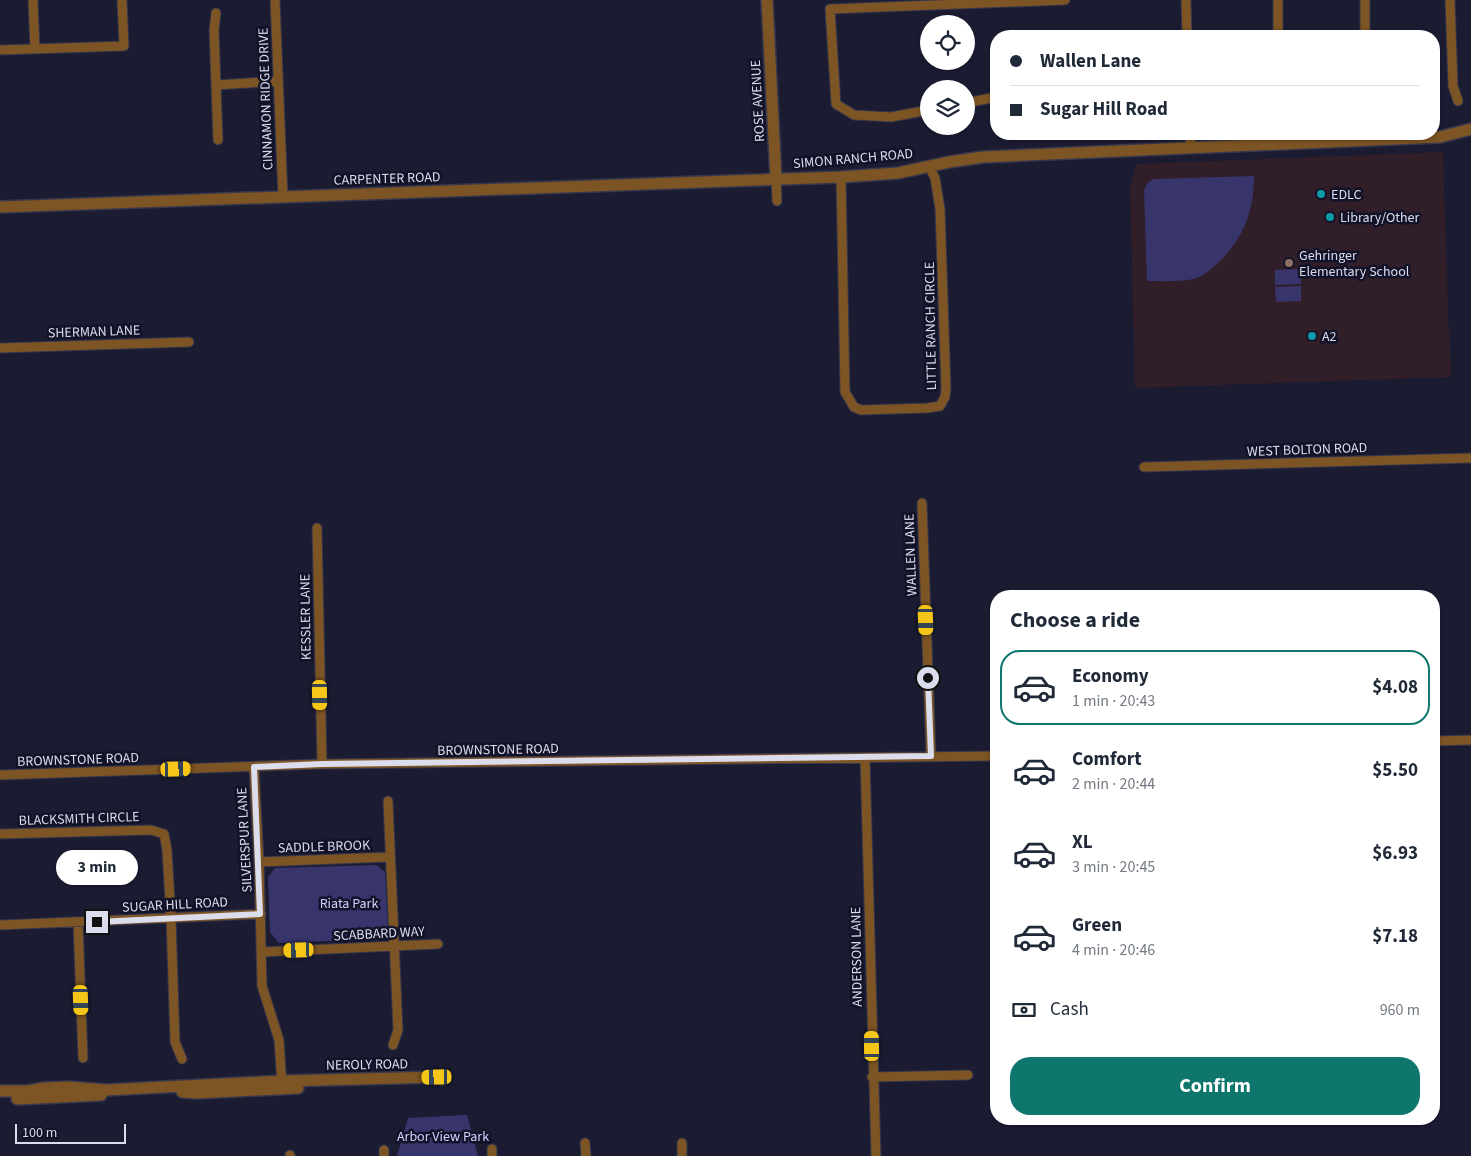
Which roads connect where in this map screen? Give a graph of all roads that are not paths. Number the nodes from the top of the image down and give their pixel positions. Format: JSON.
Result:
{"nodes":[{"id":1,"x":33,"y":0,"type":"edge"},
{"id":2,"x":122,"y":0,"type":"edge"},
{"id":3,"x":275,"y":0,"type":"edge"},
{"id":4,"x":767,"y":0,"type":"edge"},
{"id":5,"x":1054,"y":0,"type":"edge"},
{"id":6,"x":1065,"y":0,"type":"edge"},
{"id":7,"x":1186,"y":0,"type":"edge"},
{"id":8,"x":1278,"y":0,"type":"edge"},
{"id":9,"x":1365,"y":0,"type":"edge"},
{"id":10,"x":1450,"y":0,"type":"edge"},
{"id":11,"x":967,"y":2,"type":"edge"},
{"id":12,"x":216,"y":13,"type":"dead end"},
{"id":13,"x":1187,"y":30,"type":"edge"},
{"id":14,"x":1278,"y":30,"type":"edge"},
{"id":15,"x":1365,"y":30,"type":"edge"},
{"id":16,"x":35,"y":49,"type":"junction"},
{"id":17,"x":0,"y":50,"type":"edge"},
{"id":18,"x":278,"y":82,"type":"junction"},
{"id":19,"x":216,"y":85,"type":"junction"},
{"id":20,"x":990,"y":99,"type":"edge"},
{"id":21,"x":1458,"y":101,"type":"dead end"},
{"id":22,"x":975,"y":102,"type":"edge"},
{"id":23,"x":920,"y":112,"type":"edge"},
{"id":24,"x":1471,"y":129,"type":"edge"},
{"id":25,"x":1440,"y":137,"type":"edge"},
{"id":26,"x":218,"y":140,"type":"dead end"},
{"id":27,"x":1190,"y":140,"type":"edge"},
{"id":28,"x":1372,"y":140,"type":"edge"},
{"id":29,"x":1191,"y":148,"type":"junction"},
{"id":30,"x":929,"y":166,"type":"junction"},
{"id":31,"x":841,"y":177,"type":"junction"},
{"id":32,"x":776,"y":179,"type":"junction"},
{"id":33,"x":283,"y":197,"type":"junction"},
{"id":34,"x":777,"y":201,"type":"dead end"},
{"id":35,"x":0,"y":207,"type":"edge"},
{"id":36,"x":189,"y":342,"type":"dead end"},
{"id":37,"x":0,"y":348,"type":"edge"},
{"id":38,"x":1471,"y":458,"type":"edge"},
{"id":39,"x":1144,"y":467,"type":"dead end"},
{"id":40,"x":922,"y":503,"type":"dead end"},
{"id":41,"x":317,"y":528,"type":"dead end"},
{"id":42,"x":1471,"y":740,"type":"edge"},
{"id":43,"x":1440,"y":741,"type":"edge"},
{"id":44,"x":931,"y":756,"type":"junction"},
{"id":45,"x":990,"y":756,"type":"edge"},
{"id":46,"x":865,"y":758,"type":"junction"},
{"id":47,"x":322,"y":764,"type":"junction"},
{"id":48,"x":254,"y":767,"type":"junction"},
{"id":49,"x":0,"y":775,"type":"edge"},
{"id":50,"x":388,"y":801,"type":"dead end"},
{"id":51,"x":0,"y":834,"type":"edge"},
{"id":52,"x":389,"y":857,"type":"junction"},
{"id":53,"x":259,"y":862,"type":"junction"},
{"id":54,"x":260,"y":914,"type":"junction"},
{"id":55,"x":171,"y":919,"type":"junction"},
{"id":56,"x":78,"y":922,"type":"junction"},
{"id":57,"x":0,"y":925,"type":"edge"},
{"id":58,"x":438,"y":944,"type":"dead end"},
{"id":59,"x":394,"y":946,"type":"junction"},
{"id":60,"x":262,"y":952,"type":"junction"},
{"id":61,"x":393,"y":1045,"type":"dead end"},
{"id":62,"x":84,"y":1058,"type":"dead end"},
{"id":63,"x":182,"y":1059,"type":"dead end"},
{"id":64,"x":968,"y":1075,"type":"dead end"},
{"id":65,"x":872,"y":1077,"type":"junction"},
{"id":66,"x":282,"y":1085,"type":"junction"},
{"id":67,"x":0,"y":1091,"type":"edge"},
{"id":68,"x":0,"y":1099,"type":"edge"},
{"id":69,"x":586,"y":1143,"type":"dead end"},
{"id":70,"x":682,"y":1143,"type":"dead end"},
{"id":71,"x":586,"y":1156,"type":"edge"},
{"id":72,"x":682,"y":1156,"type":"edge"},
{"id":73,"x":876,"y":1156,"type":"edge"}],
"edges":[{"from":1,"to":16,"type":"street"},
{"from":2,"to":16,"type":"street"},
{"from":3,"to":18,"type":"street","name":"CINNAMON RIDGE DRIVE"},
{"from":4,"to":32,"type":"street","name":"ROSE AVENUE"},
{"from":5,"to":6,"type":"street"},
{"from":5,"to":11,"type":"street"},
{"from":7,"to":13,"type":"street"},
{"from":8,"to":14,"type":"street"},
{"from":9,"to":15,"type":"street"},
{"from":10,"to":21,"type":"street"},
{"from":11,"to":23,"type":"street"},
{"from":12,"to":19,"type":"street"},
{"from":16,"to":17,"type":"street"},
{"from":18,"to":19,"type":"street"},
{"from":18,"to":33,"type":"street","name":"CINNAMON RIDGE DRIVE"},
{"from":19,"to":26,"type":"street"},
{"from":20,"to":22,"type":"street"},
{"from":24,"to":25,"type":"street","name":"SIMON RANCH ROAD"},
{"from":27,"to":29,"type":"street"},
{"from":28,"to":29,"type":"street","name":"SIMON RANCH ROAD"},
{"from":29,"to":30,"type":"street","name":"SIMON RANCH ROAD"},
{"from":30,"to":31,"type":"street","name":"SIMON RANCH ROAD"},
{"from":30,"to":31,"type":"street","name":"LITTLE RANCH CIRCLE"},
{"from":31,"to":32,"type":"street","name":"SIMON RANCH ROAD"},
{"from":32,"to":33,"type":"street","name":"CARPENTER ROAD"},
{"from":32,"to":34,"type":"street","name":"ROSE AVENUE"},
{"from":33,"to":35,"type":"street","name":"CARPENTER ROAD"},
{"from":36,"to":37,"type":"street","name":"SHERMAN LANE"},
{"from":38,"to":39,"type":"street","name":"WEST BOLTON ROAD"},
{"from":40,"to":44,"type":"street","name":"WALLEN LANE"},
{"from":41,"to":47,"type":"street","name":"KESSLER LANE"},
{"from":42,"to":43,"type":"street"},
{"from":44,"to":45,"type":"street","name":"BROWNSTONE ROAD"},
{"from":44,"to":46,"type":"street","name":"BROWNSTONE ROAD"},
{"from":46,"to":47,"type":"street","name":"BROWNSTONE ROAD"},
{"from":46,"to":65,"type":"street","name":"ANDERSON LANE"},
{"from":47,"to":48,"type":"street","name":"BROWNSTONE ROAD"},
{"from":48,"to":49,"type":"street","name":"BROWNSTONE ROAD"},
{"from":48,"to":53,"type":"street","name":"SILVERSPUR LANE"},
{"from":50,"to":52,"type":"street"},
{"from":51,"to":55,"type":"street","name":"BLACKSMITH CIRCLE"},
{"from":52,"to":53,"type":"street","name":"SADDLE BROOK"},
{"from":52,"to":59,"type":"street"},
{"from":53,"to":54,"type":"street","name":"SILVERSPUR LANE"},
{"from":54,"to":55,"type":"street","name":"SUGAR HILL ROAD"},
{"from":54,"to":60,"type":"street","name":"SILVERSPUR LANE"},
{"from":55,"to":56,"type":"street","name":"SUGAR HILL ROAD"},
{"from":55,"to":63,"type":"street"},
{"from":56,"to":57,"type":"street","name":"SUGAR HILL ROAD"},
{"from":56,"to":62,"type":"street"},
{"from":58,"to":59,"type":"street","name":"SCABBARD WAY"},
{"from":59,"to":60,"type":"street","name":"SCABBARD WAY"},
{"from":59,"to":61,"type":"street"},
{"from":60,"to":66,"type":"street","name":"SILVERSPUR LANE"},
{"from":64,"to":65,"type":"street"},
{"from":65,"to":73,"type":"street","name":"ANDERSON LANE"},
{"from":66,"to":66,"type":"street","name":"NEROLY ROAD"},
{"from":66,"to":67,"type":"street","name":"NEROLY ROAD"},
{"from":66,"to":68,"type":"street","name":"NEROLY ROAD"},
{"from":69,"to":71,"type":"street"},
{"from":70,"to":72,"type":"street"}]}
